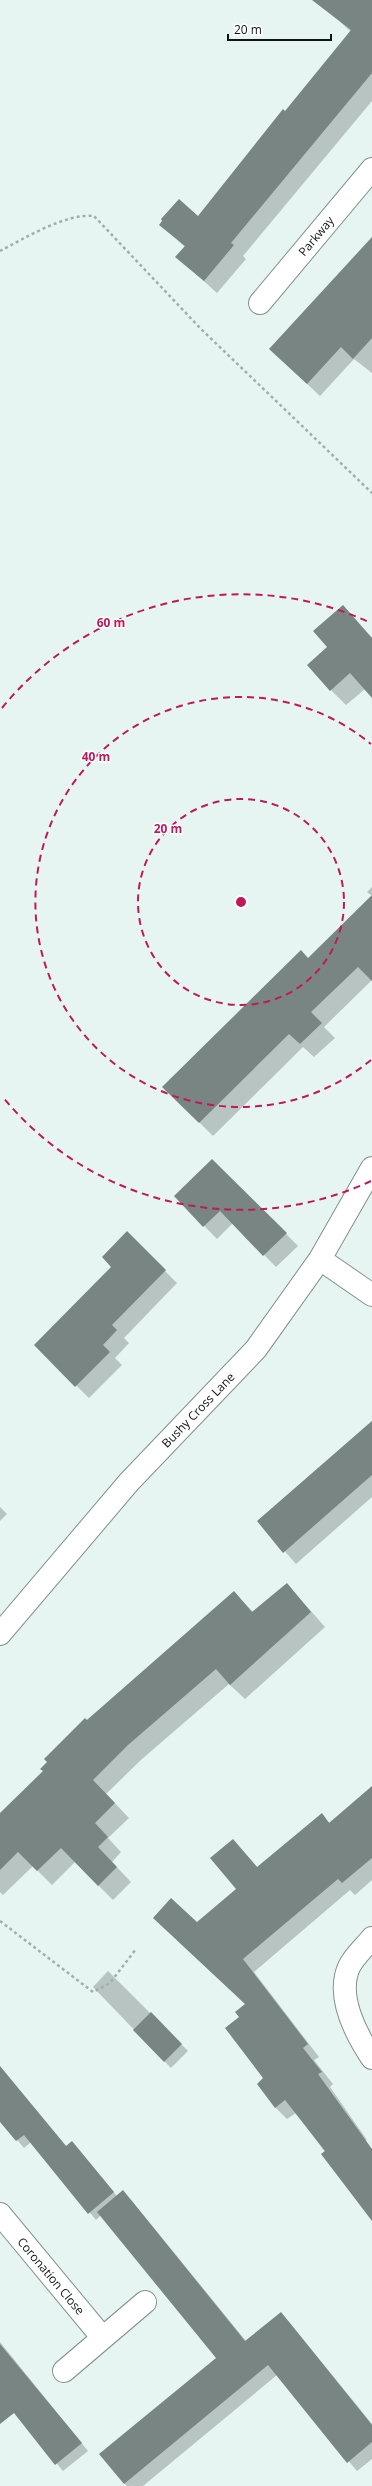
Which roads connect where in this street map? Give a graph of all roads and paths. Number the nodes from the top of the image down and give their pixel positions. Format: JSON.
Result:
{"nodes":[{"id":1,"x":372,"y":169,"type":"edge"},
{"id":2,"x":0,"y":251,"type":"edge"},
{"id":3,"x":260,"y":303,"type":"dead end"},
{"id":4,"x":372,"y":493,"type":"edge"},
{"id":5,"x":372,"y":1168,"type":"edge"},
{"id":6,"x":320,"y":1258,"type":"junction"},
{"id":7,"x":372,"y":1296,"type":"edge"},
{"id":8,"x":0,"y":1634,"type":"edge"},
{"id":9,"x":0,"y":1921,"type":"edge"},
{"id":10,"x":372,"y":1938,"type":"edge"},
{"id":11,"x":136,"y":1949,"type":"dead end"},
{"id":12,"x":372,"y":2058,"type":"edge"},
{"id":13,"x":0,"y":2214,"type":"edge"},
{"id":14,"x":145,"y":2302,"type":"dead end"},
{"id":15,"x":102,"y":2338,"type":"junction"},
{"id":16,"x":64,"y":2371,"type":"dead end"}],
"edges":[{"from":1,"to":3,"type":"street","name":"Parkway"},
{"from":2,"to":4,"type":"path"},
{"from":5,"to":6,"type":"street","name":"Bushy Cross Lane"},
{"from":6,"to":7,"type":"street"},
{"from":6,"to":8,"type":"street","name":"Bushy Cross Lane"},
{"from":9,"to":11,"type":"path"},
{"from":10,"to":12,"type":"street"},
{"from":13,"to":15,"type":"street","name":"Coronation Close"},
{"from":14,"to":15,"type":"street"},
{"from":15,"to":16,"type":"street"}]}
